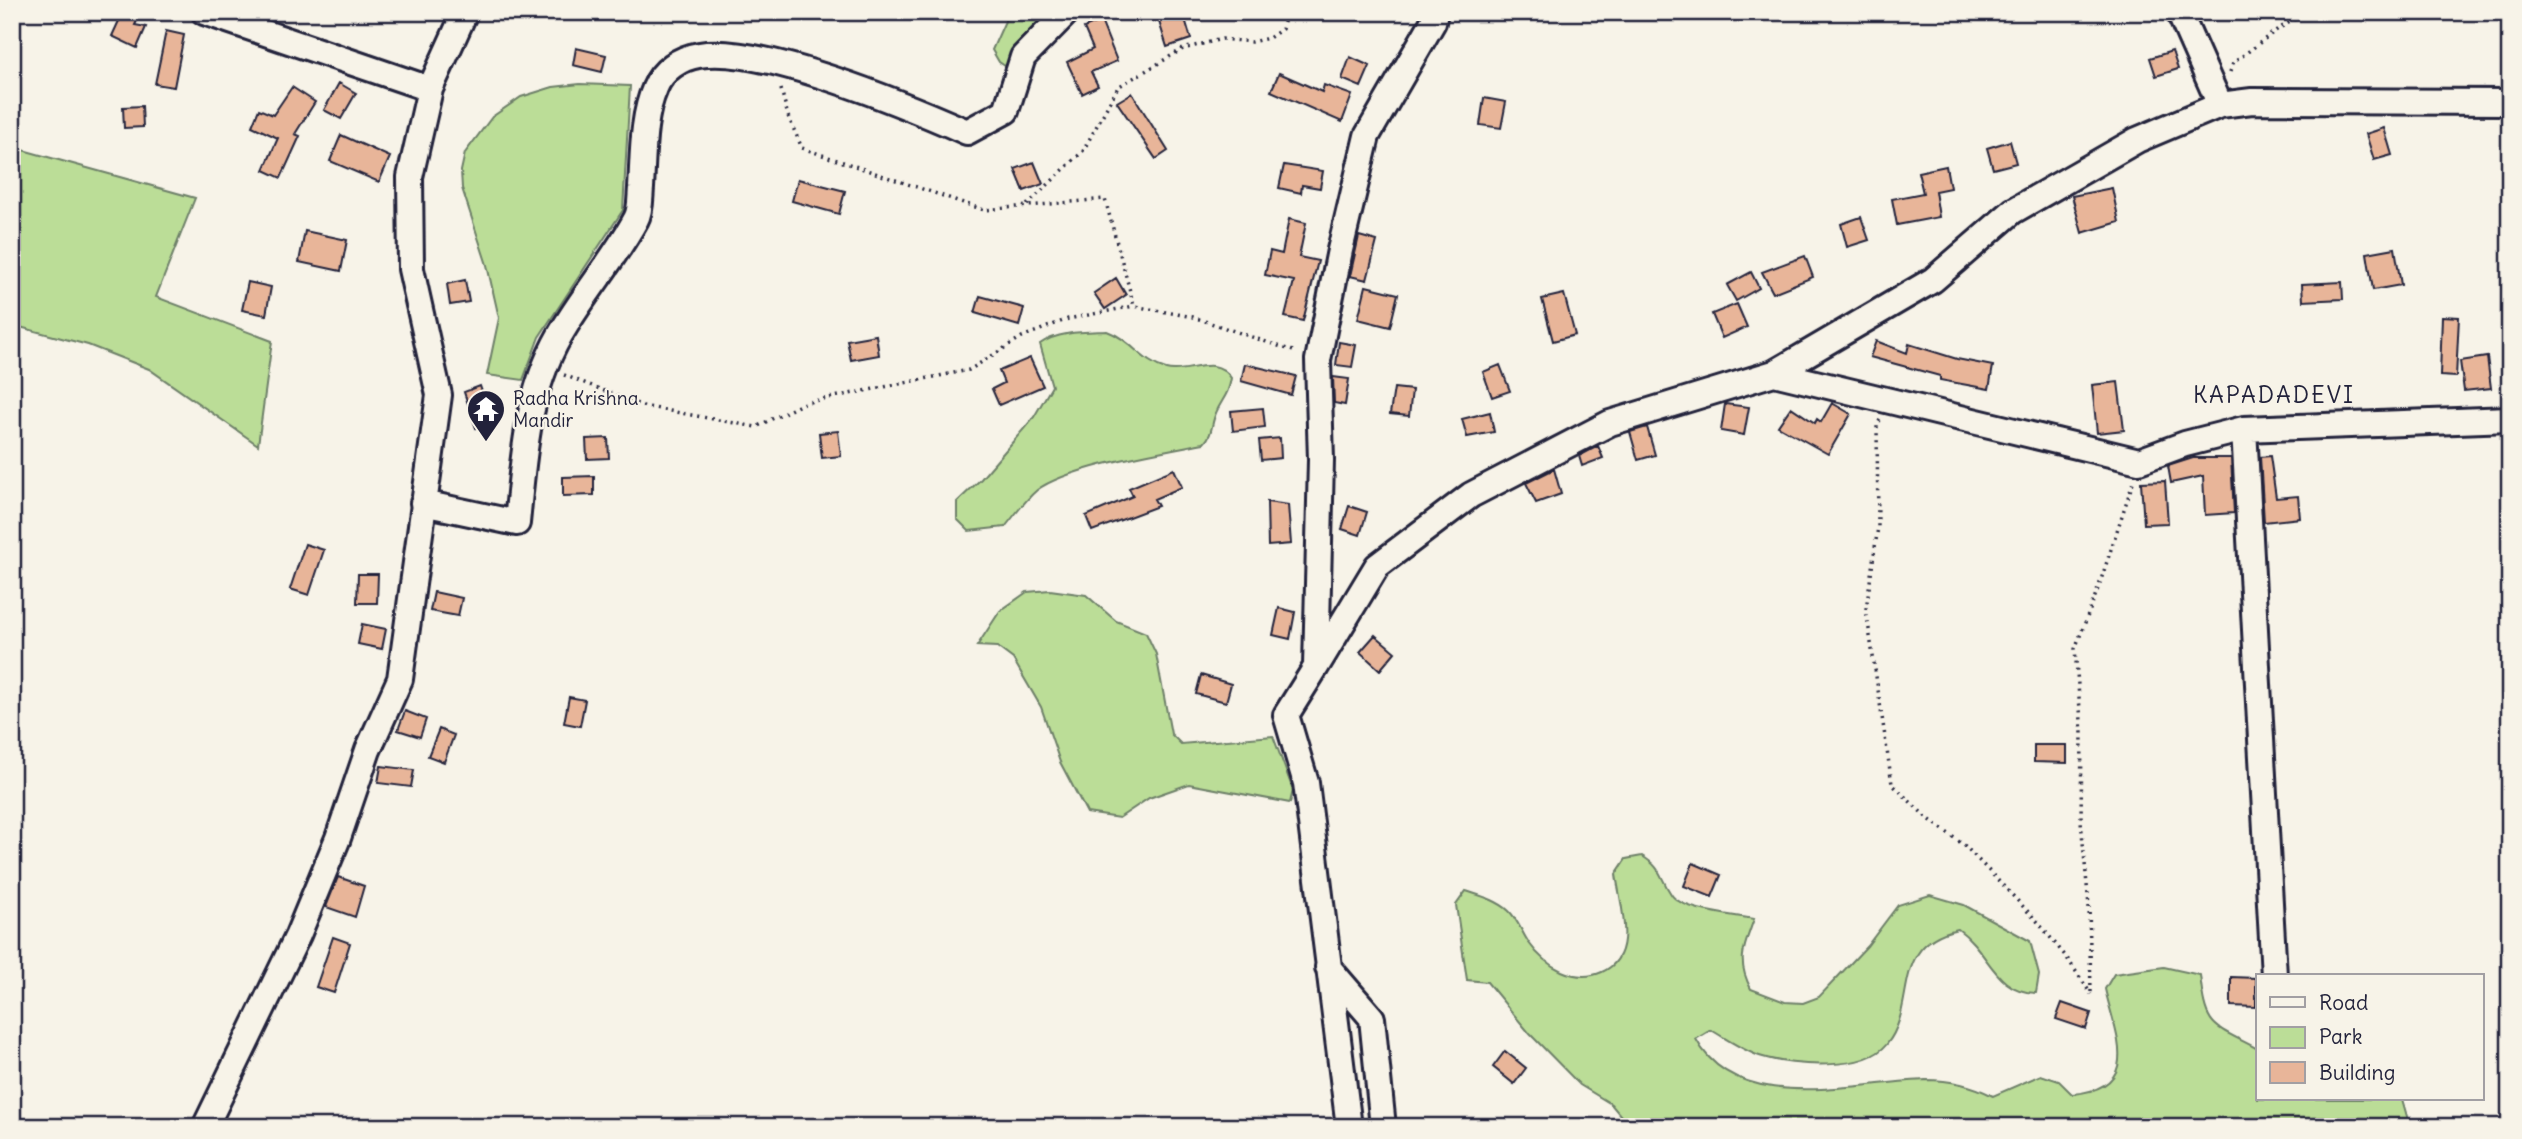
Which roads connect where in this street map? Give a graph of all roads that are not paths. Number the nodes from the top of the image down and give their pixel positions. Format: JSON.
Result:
{"nodes":[{"id":1,"x":204,"y":12,"type":"edge"},
{"id":2,"x":464,"y":12,"type":"edge"},
{"id":3,"x":1067,"y":12,"type":"edge"},
{"id":4,"x":1435,"y":12,"type":"edge"},
{"id":5,"x":2179,"y":12,"type":"edge"},
{"id":6,"x":430,"y":89,"type":"junction"},
{"id":7,"x":2510,"y":102,"type":"edge"},
{"id":8,"x":2220,"y":105,"type":"junction"},
{"id":9,"x":1774,"y":373,"type":"junction"},
{"id":10,"x":2510,"y":419,"type":"edge"},
{"id":11,"x":2244,"y":429,"type":"junction"},
{"id":12,"x":423,"y":503,"type":"junction"},
{"id":13,"x":1316,"y":667,"type":"junction"},
{"id":14,"x":1328,"y":967,"type":"junction"},
{"id":15,"x":2274,"y":974,"type":"edge"},
{"id":16,"x":205,"y":1127,"type":"edge"},
{"id":17,"x":1349,"y":1127,"type":"edge"},
{"id":18,"x":1383,"y":1127,"type":"edge"}],
"edges":[{"from":1,"to":6,"type":"street"},
{"from":2,"to":6,"type":"street"},
{"from":3,"to":12,"type":"street"},
{"from":4,"to":13,"type":"street"},
{"from":5,"to":8,"type":"street"},
{"from":6,"to":12,"type":"street"},
{"from":7,"to":8,"type":"street"},
{"from":8,"to":9,"type":"street"},
{"from":9,"to":11,"type":"street"},
{"from":9,"to":13,"type":"street"},
{"from":10,"to":11,"type":"street"},
{"from":11,"to":15,"type":"street"},
{"from":12,"to":16,"type":"street"},
{"from":13,"to":14,"type":"street"},
{"from":14,"to":17,"type":"street"},
{"from":14,"to":18,"type":"street"}]}
